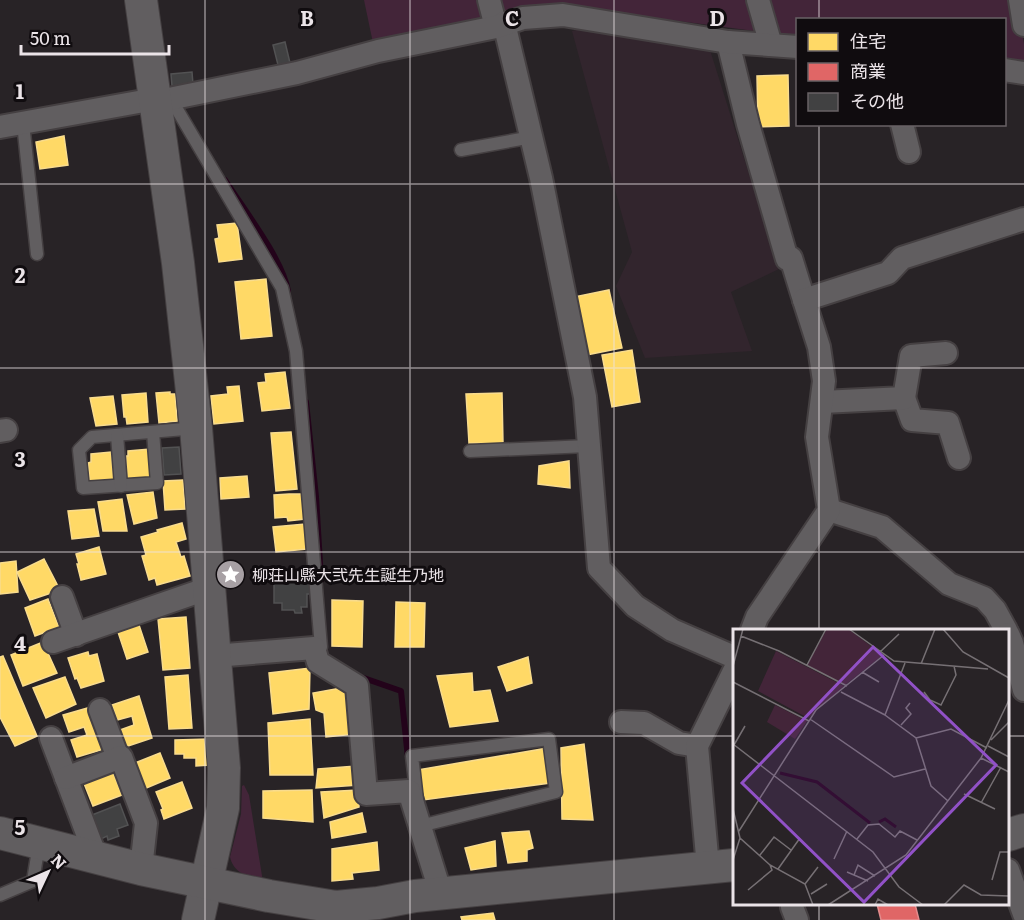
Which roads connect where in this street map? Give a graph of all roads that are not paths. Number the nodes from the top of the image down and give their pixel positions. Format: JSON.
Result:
{"nodes":[{"id":1,"x":141,"y":0,"type":"edge"},
{"id":2,"x":489,"y":0,"type":"edge"},
{"id":3,"x":758,"y":0,"type":"edge"},
{"id":4,"x":1020,"y":0,"type":"edge"},
{"id":5,"x":500,"y":25,"type":"junction"},
{"id":6,"x":1024,"y":25,"type":"edge"},
{"id":7,"x":728,"y":42,"type":"junction"},
{"id":8,"x":771,"y":45,"type":"junction"},
{"id":9,"x":796,"y":47,"type":"edge"},
{"id":10,"x":1006,"y":70,"type":"edge"},
{"id":11,"x":1024,"y":73,"type":"edge"},
{"id":12,"x":162,"y":99,"type":"junction"},
{"id":13,"x":23,"y":123,"type":"junction"},
{"id":14,"x":902,"y":126,"type":"edge"},
{"id":15,"x":0,"y":127,"type":"edge"},
{"id":16,"x":532,"y":137,"type":"junction"},
{"id":17,"x":460,"y":150,"type":"dead end"},
{"id":18,"x":909,"y":152,"type":"dead end"},
{"id":19,"x":1024,"y":219,"type":"edge"},
{"id":20,"x":37,"y":254,"type":"dead end"},
{"id":21,"x":804,"y":300,"type":"junction"},
{"id":22,"x":946,"y":353,"type":"dead end"},
{"id":23,"x":904,"y":398,"type":"junction"},
{"id":24,"x":822,"y":402,"type":"junction"},
{"id":25,"x":196,"y":428,"type":"junction"},
{"id":26,"x":153,"y":432,"type":"junction"},
{"id":27,"x":117,"y":435,"type":"junction"},
{"id":28,"x":588,"y":446,"type":"junction"},
{"id":29,"x":470,"y":452,"type":"dead end"},
{"id":30,"x":959,"y":458,"type":"dead end"},
{"id":31,"x":122,"y":486,"type":"junction"},
{"id":32,"x":829,"y":510,"type":"junction"},
{"id":33,"x":209,"y":588,"type":"junction"},
{"id":34,"x":62,"y":597,"type":"dead end"},
{"id":35,"x":752,"y":629,"type":"edge"},
{"id":36,"x":1004,"y":629,"type":"edge"},
{"id":37,"x":76,"y":634,"type":"junction"},
{"id":38,"x":1009,"y":638,"type":"edge"},
{"id":39,"x":53,"y":642,"type":"dead end"},
{"id":40,"x":314,"y":648,"type":"junction"},
{"id":41,"x":214,"y":656,"type":"junction"},
{"id":42,"x":733,"y":656,"type":"edge"},
{"id":43,"x":733,"y":675,"type":"edge"},
{"id":44,"x":1024,"y":690,"type":"edge"},
{"id":45,"x":100,"y":711,"type":"dead end"},
{"id":46,"x":621,"y":722,"type":"dead end"},
{"id":47,"x":51,"y":738,"type":"dead end"},
{"id":48,"x":697,"y":746,"type":"junction"},
{"id":49,"x":118,"y":758,"type":"junction"},
{"id":50,"x":66,"y":778,"type":"junction"},
{"id":51,"x":420,"y":826,"type":"junction"},
{"id":52,"x":1024,"y":830,"type":"edge"},
{"id":53,"x":0,"y":833,"type":"edge"},
{"id":54,"x":1009,"y":835,"type":"edge"},
{"id":55,"x":39,"y":843,"type":"junction"},
{"id":56,"x":96,"y":857,"type":"junction"},
{"id":57,"x":721,"y":866,"type":"edge"},
{"id":58,"x":141,"y":869,"type":"junction"},
{"id":59,"x":1009,"y":873,"type":"edge"},
{"id":60,"x":207,"y":882,"type":"junction"},
{"id":61,"x":441,"y":894,"type":"junction"},
{"id":62,"x":0,"y":895,"type":"edge"},
{"id":63,"x":1024,"y":914,"type":"edge"},
{"id":64,"x":198,"y":920,"type":"edge"}],
"edges":[{"from":1,"to":12,"type":"street"},
{"from":2,"to":5,"type":"street"},
{"from":3,"to":8,"type":"street"},
{"from":4,"to":6,"type":"street"},
{"from":5,"to":7,"type":"street"},
{"from":5,"to":12,"type":"street"},
{"from":5,"to":16,"type":"street"},
{"from":7,"to":8,"type":"street"},
{"from":7,"to":21,"type":"street"},
{"from":8,"to":9,"type":"street"},
{"from":10,"to":11,"type":"street"},
{"from":12,"to":13,"type":"street"},
{"from":12,"to":25,"type":"street"},
{"from":12,"to":40,"type":"lane"},
{"from":13,"to":15,"type":"street"},
{"from":13,"to":20,"type":"lane"},
{"from":14,"to":18,"type":"street"},
{"from":16,"to":17,"type":"lane"},
{"from":16,"to":28,"type":"street"},
{"from":19,"to":21,"type":"street"},
{"from":21,"to":24,"type":"street"},
{"from":22,"to":23,"type":"street"},
{"from":23,"to":24,"type":"street"},
{"from":23,"to":30,"type":"street"},
{"from":24,"to":32,"type":"street"},
{"from":25,"to":26,"type":"lane"},
{"from":25,"to":33,"type":"street"},
{"from":26,"to":27,"type":"lane"},
{"from":26,"to":31,"type":"lane"},
{"from":27,"to":31,"type":"lane"},
{"from":27,"to":31,"type":"lane"},
{"from":28,"to":29,"type":"lane"},
{"from":28,"to":42,"type":"street"},
{"from":32,"to":35,"type":"street"},
{"from":32,"to":36,"type":"street"},
{"from":33,"to":37,"type":"street"},
{"from":33,"to":41,"type":"street"},
{"from":34,"to":37,"type":"street"},
{"from":37,"to":39,"type":"street"},
{"from":38,"to":44,"type":"street"},
{"from":40,"to":41,"type":"street"},
{"from":40,"to":51,"type":"street"},
{"from":41,"to":60,"type":"street"},
{"from":43,"to":48,"type":"street"},
{"from":45,"to":49,"type":"street"},
{"from":46,"to":48,"type":"street"},
{"from":47,"to":50,"type":"street"},
{"from":48,"to":57,"type":"street"},
{"from":49,"to":50,"type":"street"},
{"from":49,"to":58,"type":"street"},
{"from":50,"to":56,"type":"street"},
{"from":51,"to":51,"type":"lane"},
{"from":51,"to":61,"type":"street"},
{"from":52,"to":54,"type":"street"},
{"from":53,"to":55,"type":"street"},
{"from":55,"to":56,"type":"street"},
{"from":55,"to":62,"type":"lane"},
{"from":56,"to":58,"type":"street"},
{"from":57,"to":61,"type":"street"},
{"from":58,"to":60,"type":"street"},
{"from":59,"to":63,"type":"street"},
{"from":60,"to":61,"type":"street"},
{"from":60,"to":64,"type":"street"}]}
